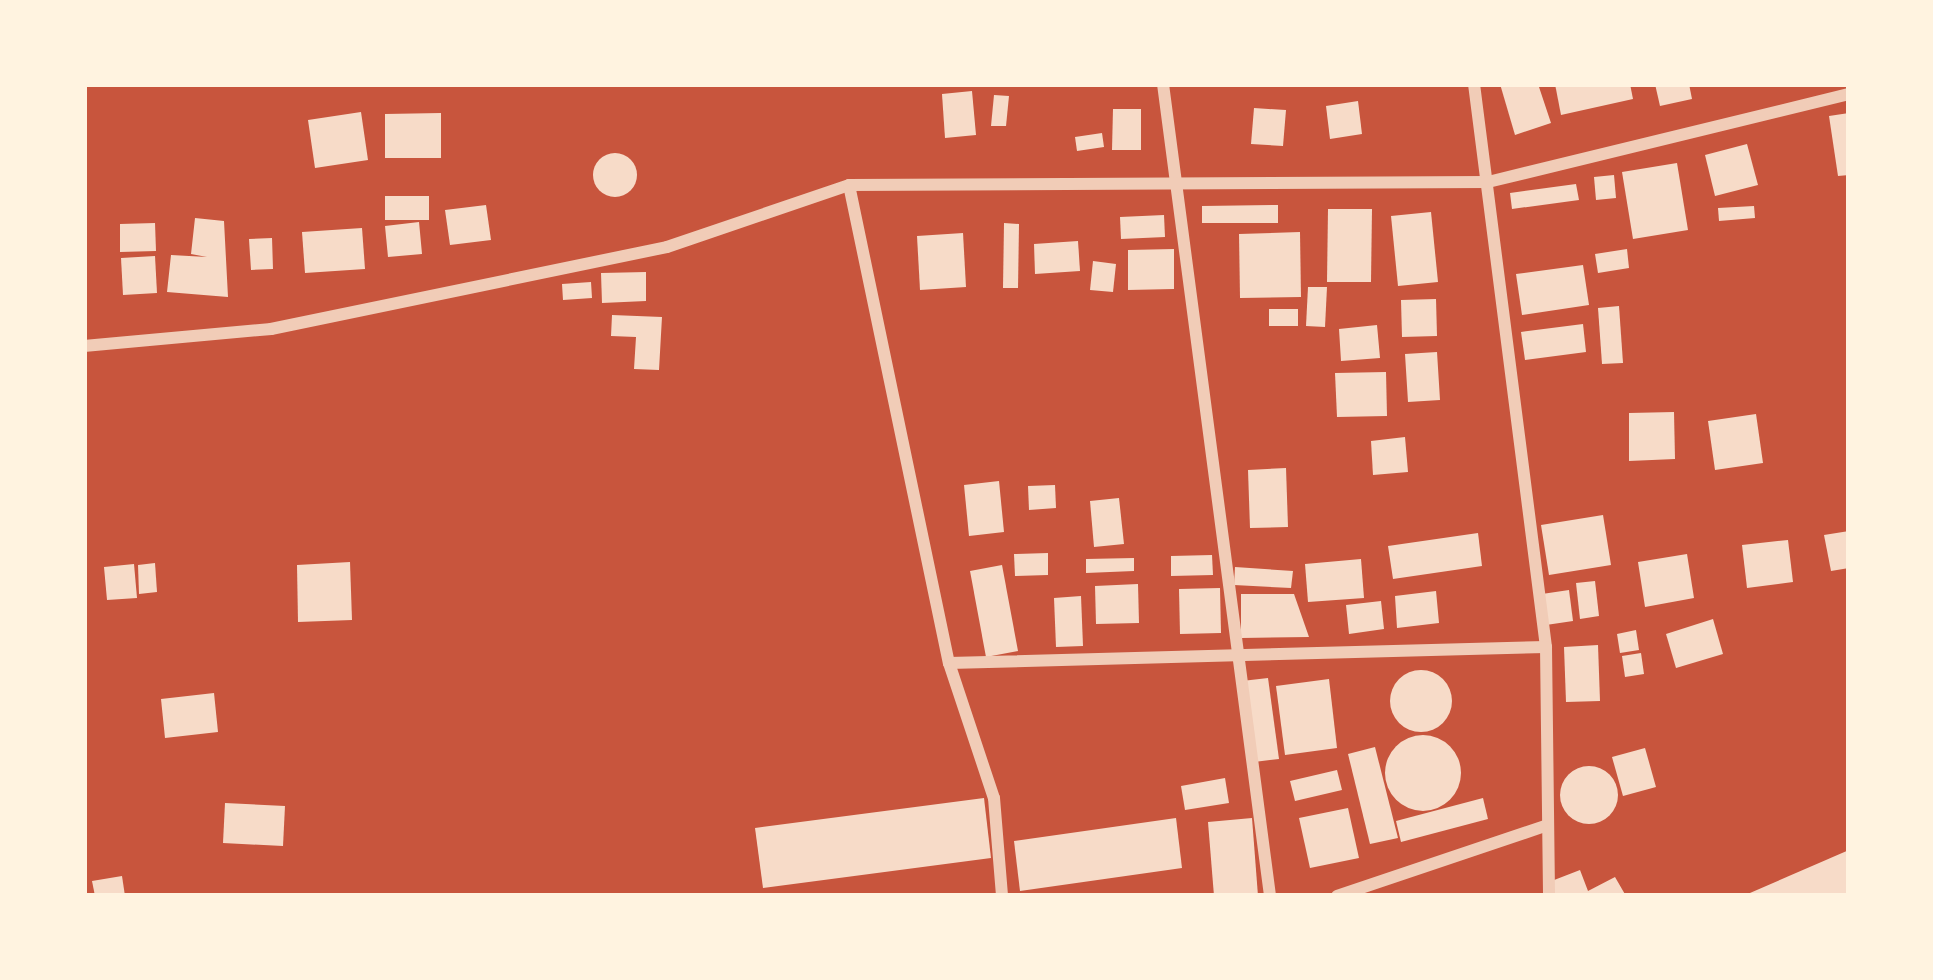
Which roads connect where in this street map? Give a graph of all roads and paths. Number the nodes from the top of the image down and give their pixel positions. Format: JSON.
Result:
{"nodes":[{"id":1,"x":1163,"y":84,"type":"edge"},
{"id":2,"x":1474,"y":84,"type":"edge"},
{"id":3,"x":1849,"y":94,"type":"edge"},
{"id":4,"x":1488,"y":182,"type":"junction"},
{"id":5,"x":849,"y":185,"type":"junction"},
{"id":6,"x":1176,"y":186,"type":"junction"},
{"id":7,"x":84,"y":346,"type":"edge"},
{"id":8,"x":1546,"y":647,"type":"junction"},
{"id":9,"x":1235,"y":662,"type":"junction"},
{"id":10,"x":949,"y":663,"type":"junction"},
{"id":11,"x":1545,"y":826,"type":"junction"},
{"id":12,"x":1002,"y":896,"type":"edge"},
{"id":13,"x":1270,"y":896,"type":"edge"},
{"id":14,"x":1337,"y":896,"type":"edge"},
{"id":15,"x":1549,"y":896,"type":"edge"}],
"edges":[{"from":1,"to":6,"type":"street"},
{"from":2,"to":4,"type":"street"},
{"from":3,"to":4,"type":"street"},
{"from":4,"to":6,"type":"street"},
{"from":4,"to":8,"type":"street"},
{"from":5,"to":6,"type":"street"},
{"from":5,"to":7,"type":"street"},
{"from":5,"to":10,"type":"street"},
{"from":6,"to":9,"type":"street"},
{"from":8,"to":9,"type":"street"},
{"from":8,"to":11,"type":"street"},
{"from":9,"to":10,"type":"street"},
{"from":9,"to":13,"type":"street"},
{"from":10,"to":12,"type":"street"},
{"from":11,"to":14,"type":"street"},
{"from":11,"to":15,"type":"street"}]}
